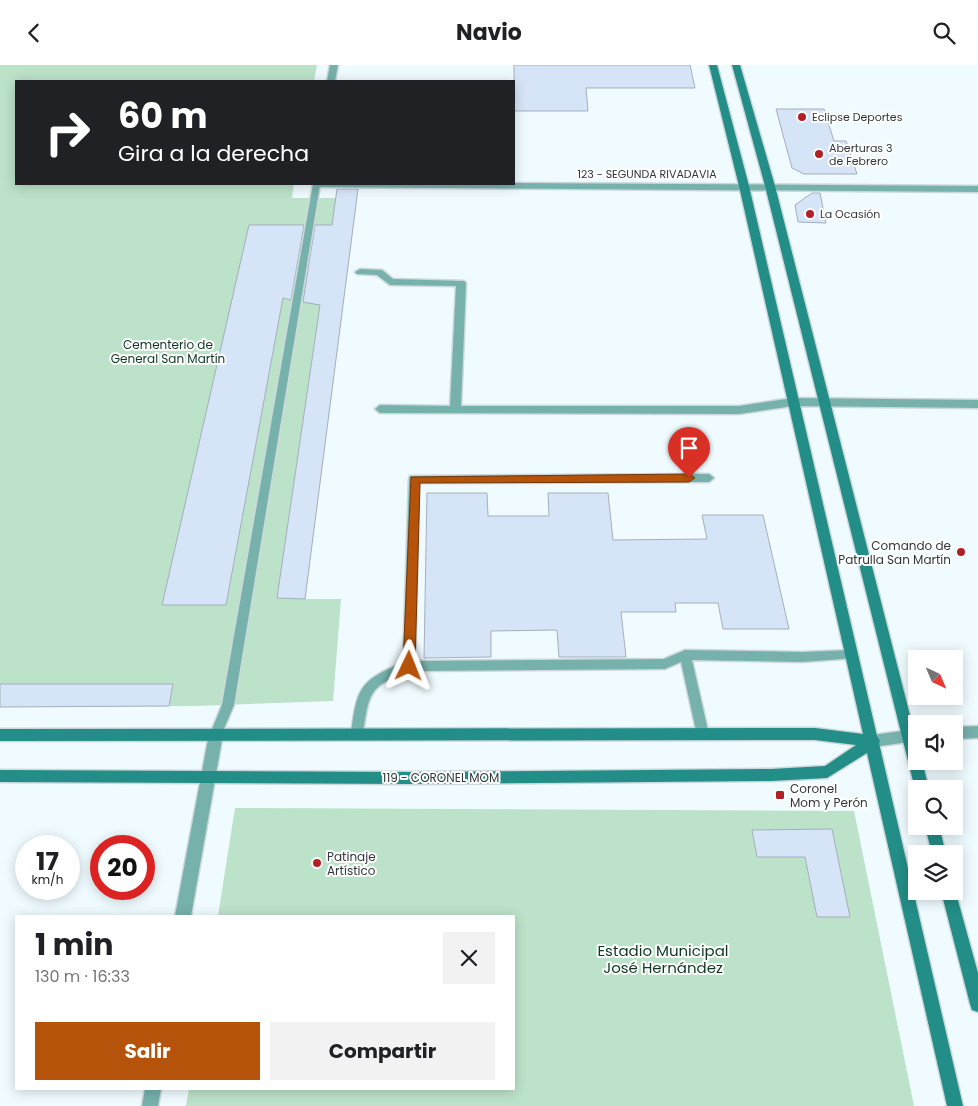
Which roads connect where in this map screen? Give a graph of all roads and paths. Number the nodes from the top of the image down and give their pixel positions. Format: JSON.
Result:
{"nodes":[{"id":1,"x":334,"y":65,"type":"edge"},
{"id":2,"x":713,"y":65,"type":"edge"},
{"id":3,"x":736,"y":65,"type":"edge"},
{"id":4,"x":331,"y":80,"type":"edge"},
{"id":5,"x":316,"y":185,"type":"edge"},
{"id":6,"x":481,"y":185,"type":"edge"},
{"id":7,"x":744,"y":186,"type":"junction"},
{"id":8,"x":770,"y":186,"type":"junction"},
{"id":9,"x":978,"y":189,"type":"edge"},
{"id":10,"x":360,"y":272,"type":"dead end"},
{"id":11,"x":794,"y":402,"type":"junction"},
{"id":12,"x":824,"y":402,"type":"junction"},
{"id":13,"x":978,"y":404,"type":"edge"},
{"id":14,"x":380,"y":409,"type":"dead end"},
{"id":15,"x":455,"y":410,"type":"junction"},
{"id":16,"x":709,"y":478,"type":"dead end"},
{"id":17,"x":684,"y":655,"type":"junction"},
{"id":18,"x":852,"y":655,"type":"junction"},
{"id":19,"x":409,"y":666,"type":"junction"},
{"id":20,"x":908,"y":720,"type":"edge"},
{"id":21,"x":978,"y":732,"type":"edge"},
{"id":22,"x":963,"y":733,"type":"edge"},
{"id":23,"x":216,"y":734,"type":"junction"},
{"id":24,"x":357,"y":734,"type":"junction"},
{"id":25,"x":0,"y":735,"type":"edge"},
{"id":26,"x":703,"y":735,"type":"junction"},
{"id":27,"x":908,"y":736,"type":"edge"},
{"id":28,"x":873,"y":741,"type":"junction"},
{"id":29,"x":0,"y":776,"type":"edge"},
{"id":30,"x":207,"y":776,"type":"junction"},
{"id":31,"x":951,"y":900,"type":"edge"},
{"id":32,"x":183,"y":915,"type":"edge"},
{"id":33,"x":978,"y":1004,"type":"edge"},
{"id":34,"x":153,"y":1090,"type":"edge"},
{"id":35,"x":150,"y":1106,"type":"edge"},
{"id":36,"x":955,"y":1106,"type":"edge"}],
"edges":[{"from":1,"to":4,"type":"street"},
{"from":2,"to":7,"type":"main road"},
{"from":3,"to":8,"type":"main road"},
{"from":5,"to":23,"type":"lane"},
{"from":6,"to":7,"type":"street","name":"123 - SEGUNDA RIVADAVIA"},
{"from":7,"to":8,"type":"street","name":"123 - SEGUNDA RIVADAVIA"},
{"from":7,"to":11,"type":"main road"},
{"from":8,"to":9,"type":"street","name":"123 - SEGUNDA RIVADAVIA"},
{"from":8,"to":12,"type":"main road"},
{"from":10,"to":15,"type":"street"},
{"from":11,"to":12,"type":"street"},
{"from":11,"to":15,"type":"street"},
{"from":11,"to":18,"type":"main road"},
{"from":12,"to":13,"type":"street"},
{"from":12,"to":20,"type":"main road"},
{"from":14,"to":15,"type":"street"},
{"from":16,"to":19,"type":"lane"},
{"from":17,"to":18,"type":"lane"},
{"from":17,"to":19,"type":"lane"},
{"from":17,"to":26,"type":"lane"},
{"from":18,"to":28,"type":"main road"},
{"from":19,"to":24,"type":"lane"},
{"from":21,"to":22,"type":"street"},
{"from":23,"to":24,"type":"main road","name":"119 - CORONEL MOM"},
{"from":23,"to":25,"type":"main road","name":"119 - CORONEL MOM"},
{"from":23,"to":30,"type":"street"},
{"from":24,"to":26,"type":"main road","name":"119 - CORONEL MOM"},
{"from":26,"to":28,"type":"main road","name":"119 - CORONEL MOM"},
{"from":27,"to":28,"type":"street","name":"119 - CORONEL MOM"},
{"from":28,"to":30,"type":"main road","name":"119 - CORONEL MOM"},
{"from":28,"to":36,"type":"main road"},
{"from":29,"to":30,"type":"main road","name":"119 - CORONEL MOM"},
{"from":30,"to":32,"type":"street"},
{"from":31,"to":33,"type":"main road"},
{"from":34,"to":35,"type":"street"}]}
